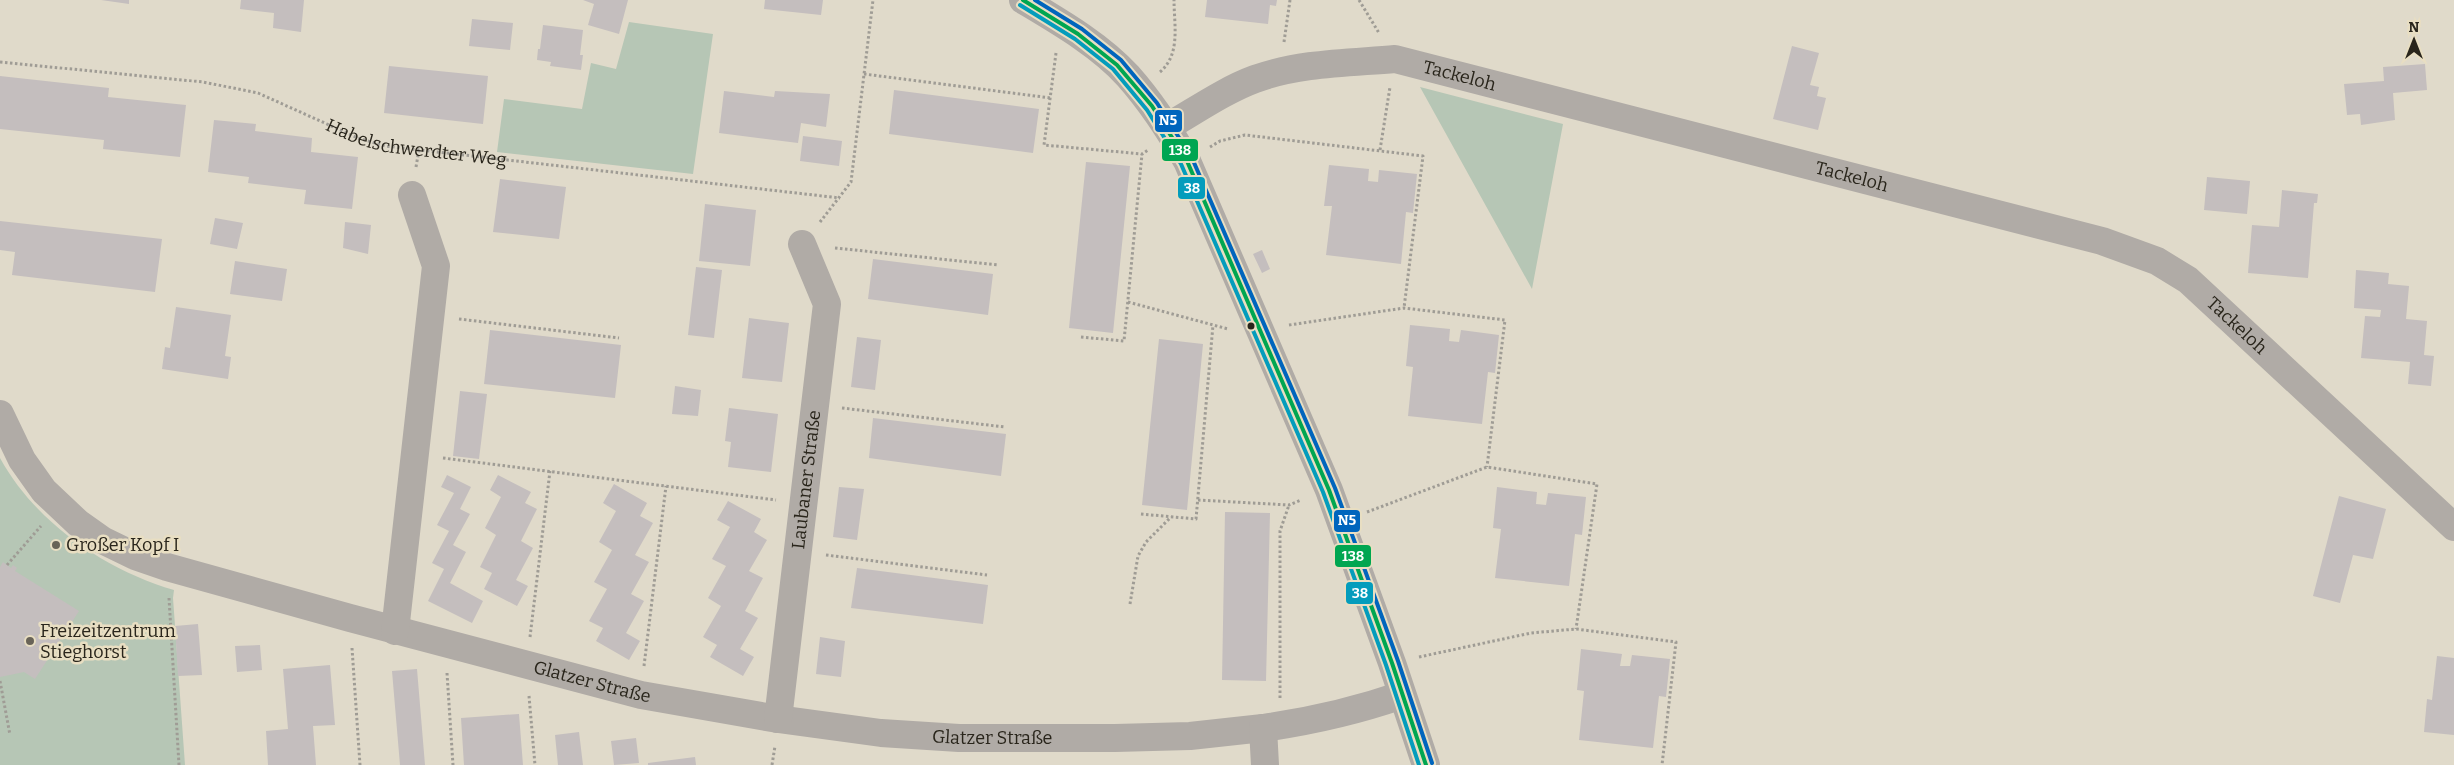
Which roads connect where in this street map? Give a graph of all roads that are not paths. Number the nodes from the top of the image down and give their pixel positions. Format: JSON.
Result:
{"nodes":[{"id":1,"x":1023,"y":0,"type":"edge"},
{"id":2,"x":1167,"y":127,"type":"junction"},
{"id":3,"x":412,"y":195,"type":"dead end"},
{"id":4,"x":802,"y":244,"type":"road end"},
{"id":5,"x":0,"y":414,"type":"edge"},
{"id":6,"x":2453,"y":525,"type":"edge"},
{"id":7,"x":395,"y":630,"type":"junction"},
{"id":8,"x":1402,"y":695,"type":"junction"},
{"id":9,"x":778,"y":719,"type":"junction"},
{"id":10,"x":1272,"y":727,"type":"junction"},
{"id":11,"x":1265,"y":765,"type":"edge"},
{"id":12,"x":1426,"y":765,"type":"edge"}],
"edges":[{"from":1,"to":2,"type":"street"},
{"from":2,"to":6,"type":"street","name":"Tackeloh"},
{"from":2,"to":8,"type":"street"},
{"from":3,"to":7,"type":"street"},
{"from":4,"to":9,"type":"street","name":"Laubaner Straße"},
{"from":5,"to":7,"type":"street","name":"Glatzer Straße"},
{"from":7,"to":9,"type":"street","name":"Glatzer Straße"},
{"from":8,"to":10,"type":"street","name":"Glatzer Straße"},
{"from":8,"to":12,"type":"street"},
{"from":9,"to":10,"type":"street","name":"Glatzer Straße"},
{"from":10,"to":11,"type":"street"}]}
